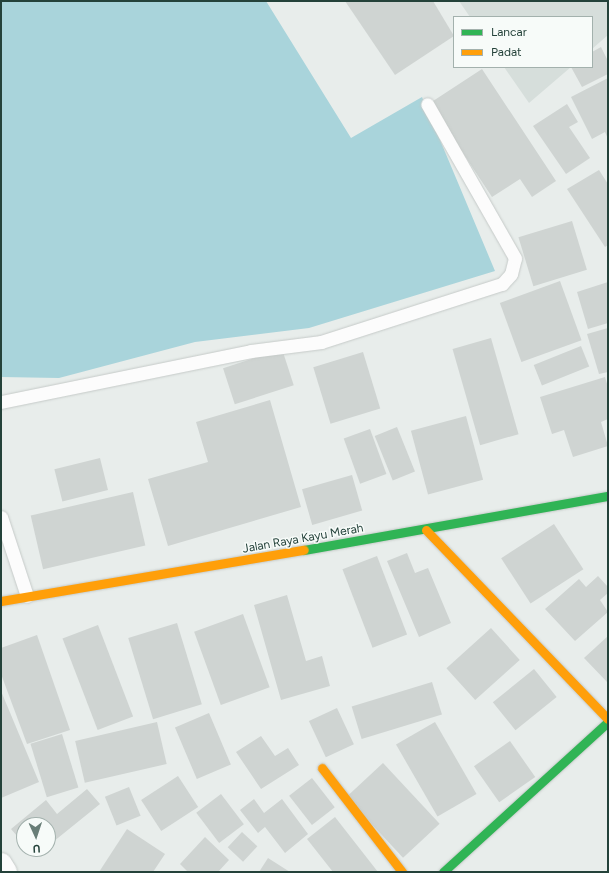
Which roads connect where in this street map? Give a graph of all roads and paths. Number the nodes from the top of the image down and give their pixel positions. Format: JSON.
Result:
{"nodes":[{"id":1,"x":427,"y":104,"type":"dead end"},
{"id":2,"x":1,"y":402,"type":"edge"},
{"id":3,"x":608,"y":496,"type":"edge"},
{"id":4,"x":1,"y":517,"type":"edge"},
{"id":5,"x":426,"y":530,"type":"junction"},
{"id":6,"x":6,"y":551,"type":"edge"},
{"id":7,"x":27,"y":596,"type":"junction"},
{"id":8,"x":1,"y":601,"type":"edge"},
{"id":9,"x":608,"y":720,"type":"edge"},
{"id":10,"x":322,"y":768,"type":"dead end"},
{"id":11,"x":1,"y":864,"type":"edge"},
{"id":12,"x":6,"y":872,"type":"edge"},
{"id":13,"x":402,"y":872,"type":"edge"},
{"id":14,"x":443,"y":872,"type":"edge"}],
"edges":[{"from":1,"to":2,"type":"lane"},
{"from":3,"to":5,"type":"main road","name":"Jalan Raya Kayu Merah"},
{"from":4,"to":6,"type":"lane"},
{"from":5,"to":7,"type":"main road","name":"Jalan Raya Kayu Merah"},
{"from":5,"to":9,"type":"main road"},
{"from":6,"to":7,"type":"lane"},
{"from":7,"to":8,"type":"main road","name":"Jalan Raya Kayu Merah"},
{"from":9,"to":14,"type":"main road"},
{"from":10,"to":13,"type":"main road"},
{"from":11,"to":12,"type":"street"}]}
